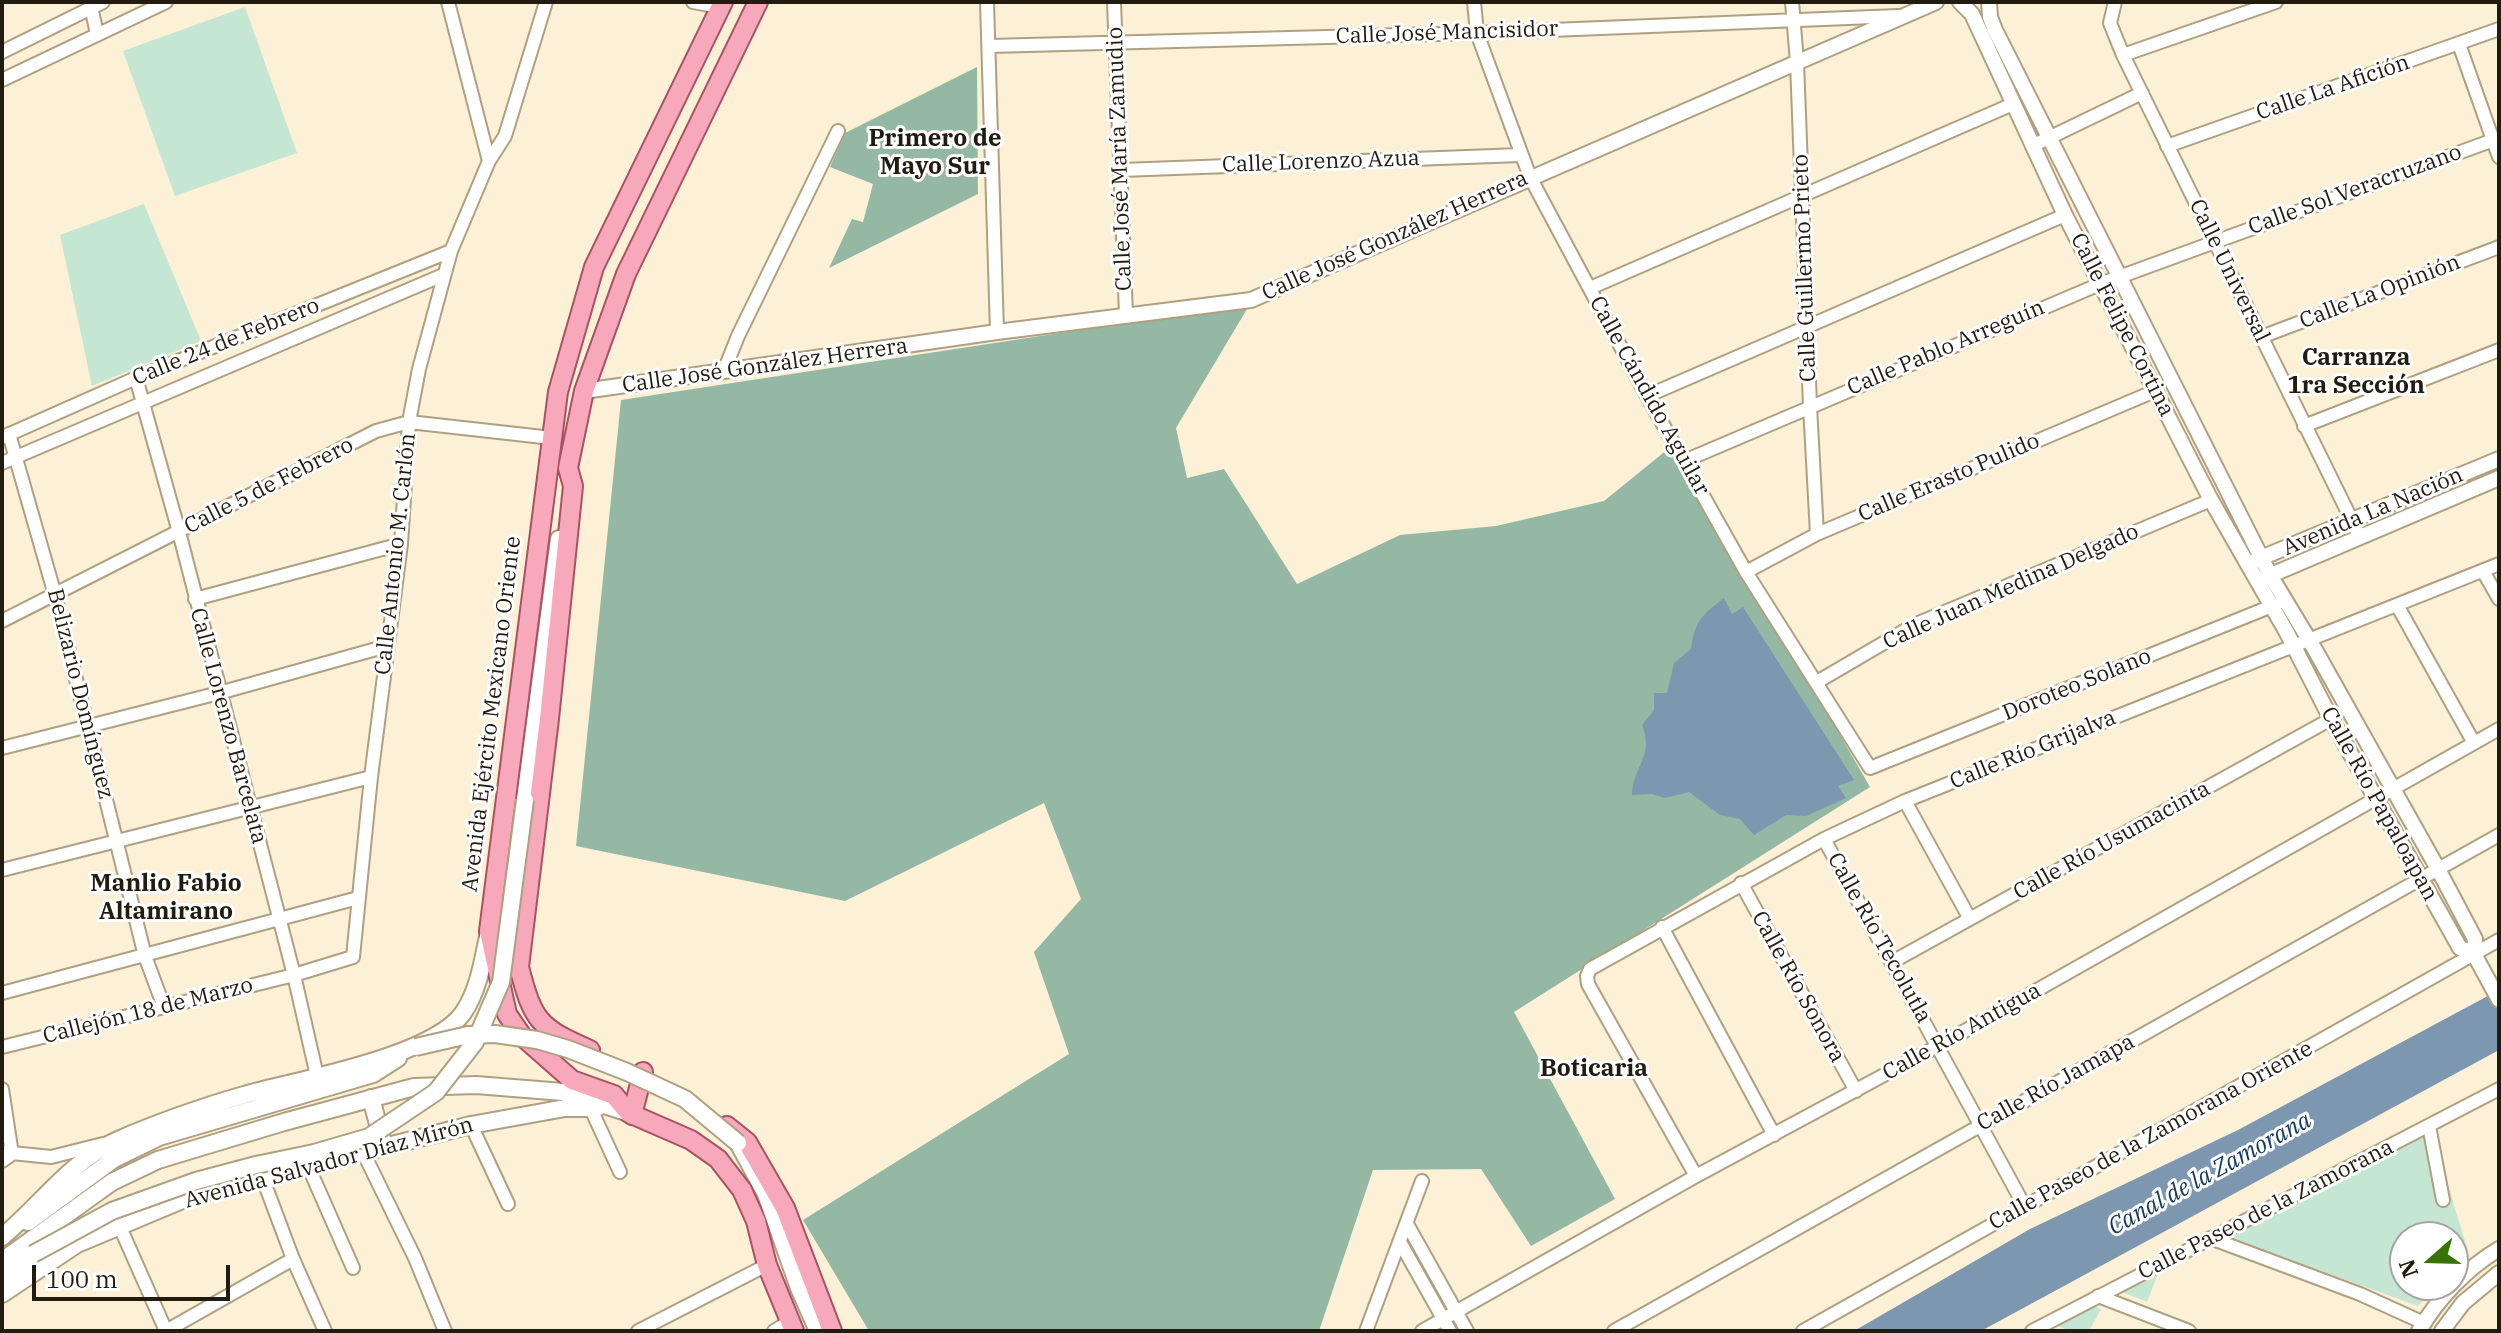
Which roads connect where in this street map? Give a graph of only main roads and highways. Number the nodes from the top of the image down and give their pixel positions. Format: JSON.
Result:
{"nodes":[{"id":1,"x":758,"y":2,"type":"edge"},
{"id":2,"x":721,"y":5,"type":"edge"},
{"id":3,"x":568,"y":468,"type":"junction"},
{"id":4,"x":525,"y":800,"type":"joint"},
{"id":5,"x":489,"y":931,"type":"junction"},
{"id":6,"x":416,"y":1047,"type":"junction"},
{"id":7,"x":643,"y":1072,"type":"junction"},
{"id":8,"x":371,"y":1098,"type":"junction"},
{"id":9,"x":631,"y":1114,"type":"junction"},
{"id":10,"x":384,"y":1146,"type":"junction"},
{"id":11,"x":6,"y":1234,"type":"edge"},
{"id":12,"x":2,"y":1261,"type":"edge"},
{"id":13,"x":2,"y":1278,"type":"edge"},
{"id":14,"x":2,"y":1294,"type":"edge"},
{"id":15,"x":785,"y":1328,"type":"edge"},
{"id":16,"x":818,"y":1331,"type":"edge"},
{"id":17,"x":832,"y":1331,"type":"edge"}],
"edges":[{"from":1,"to":3,"type":"main road","name":"Avenida Ejército Mexicano Oriente"},
{"from":2,"to":5,"type":"main road","name":"Avenida Ejército Mexicano Oriente"},
{"from":3,"to":4,"type":"main road","name":"Avenida Ejército Mexicano Oriente"},
{"from":3,"to":7,"type":"main road","name":"Avenida Ejército Mexicano Oriente"},
{"from":4,"to":13,"type":"main road","name":"Avenida Salvador Díaz Mirón","bridge":true},
{"from":5,"to":6,"type":"main road"},
{"from":5,"to":9,"type":"main road","name":"Avenida Ejército Mexicano Oriente"},
{"from":6,"to":11,"type":"main road"},
{"from":6,"to":11,"type":"main road"},
{"from":6,"to":16,"type":"main road","bridge":true},
{"from":7,"to":9,"type":"main road"},
{"from":7,"to":17,"type":"main road"},
{"from":8,"to":9,"type":"main road"},
{"from":8,"to":10,"type":"main road"},
{"from":8,"to":12,"type":"main road"},
{"from":9,"to":10,"type":"main road","name":"Avenida Salvador Díaz Mirón"},
{"from":9,"to":15,"type":"main road","name":"Avenida Ejército Mexicano Oriente"},
{"from":10,"to":14,"type":"main road","name":"Avenida Salvador Díaz Mirón"}]}
